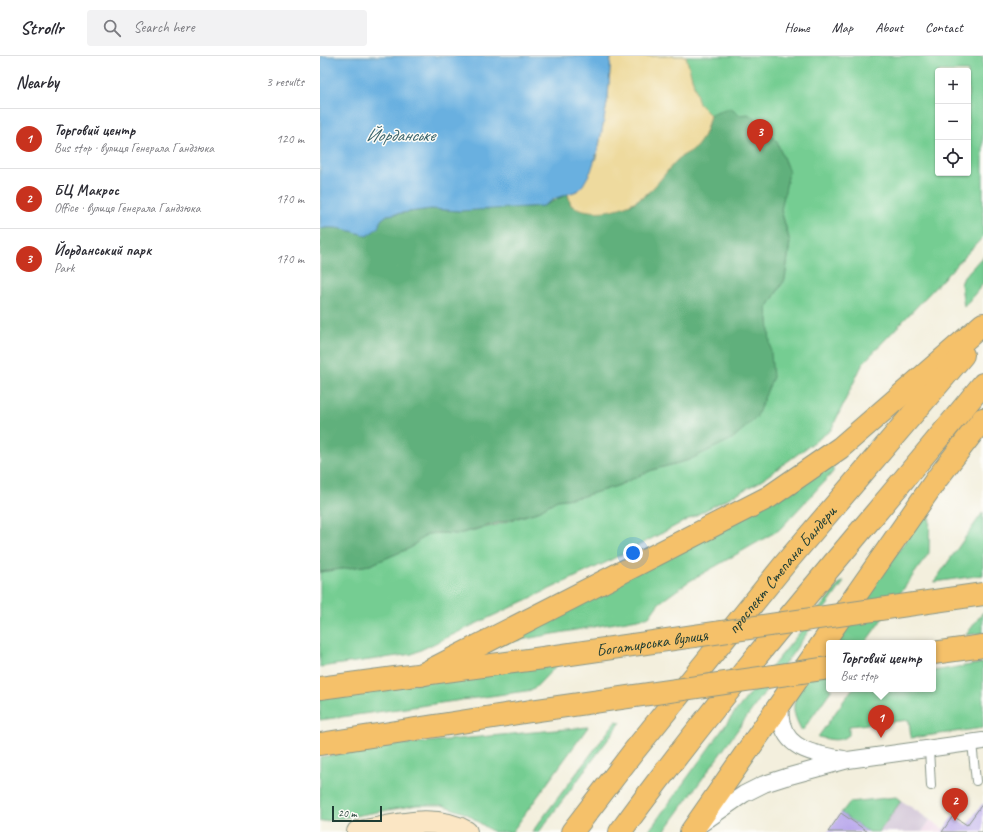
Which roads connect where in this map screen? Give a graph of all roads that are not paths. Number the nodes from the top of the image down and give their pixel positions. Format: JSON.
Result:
{"nodes":[{"id":1,"x":983,"y":324,"type":"edge"},
{"id":2,"x":983,"y":331,"type":"edge"},
{"id":3,"x":983,"y":384,"type":"edge"},
{"id":4,"x":983,"y":419,"type":"edge"},
{"id":5,"x":976,"y":437,"type":"edge"},
{"id":6,"x":983,"y":594,"type":"edge"},
{"id":7,"x":983,"y":646,"type":"edge"},
{"id":8,"x":936,"y":653,"type":"edge"},
{"id":9,"x":826,"y":668,"type":"edge"},
{"id":10,"x":421,"y":675,"type":"junction"},
{"id":11,"x":320,"y":688,"type":"edge"},
{"id":12,"x":780,"y":705,"type":"junction"},
{"id":13,"x":978,"y":742,"type":"edge"},
{"id":14,"x":320,"y":744,"type":"edge"},
{"id":15,"x":929,"y":749,"type":"junction"},
{"id":16,"x":848,"y":760,"type":"junction"},
{"id":17,"x":976,"y":781,"type":"dead end"},
{"id":18,"x":931,"y":786,"type":"dead end"},
{"id":19,"x":692,"y":831,"type":"edge"},
{"id":20,"x":358,"y":832,"type":"edge"},
{"id":21,"x":466,"y":832,"type":"edge"},
{"id":22,"x":572,"y":832,"type":"edge"},
{"id":23,"x":620,"y":832,"type":"edge"}],
"edges":[{"from":1,"to":10,"type":"main road"},
{"from":2,"to":22,"type":"main road","name":"проспект Степана Бандери"},
{"from":3,"to":23,"type":"main road","name":"проспект Степана Бандери"},
{"from":4,"to":5,"type":"main road"},
{"from":5,"to":12,"type":"main road"},
{"from":6,"to":10,"type":"main road","name":"Богатирська вулиця","bridge":true},
{"from":7,"to":8,"type":"main road"},
{"from":9,"to":14,"type":"main road","bridge":true},
{"from":10,"to":11,"type":"main road","name":"Богатирська вулиця"},
{"from":12,"to":16,"type":"street"},
{"from":12,"to":19,"type":"main road"},
{"from":13,"to":15,"type":"street"},
{"from":13,"to":17,"type":"lane"},
{"from":15,"to":16,"type":"street"},
{"from":15,"to":18,"type":"lane"},
{"from":16,"to":19,"type":"street"},
{"from":20,"to":21,"type":"main road"}]}
